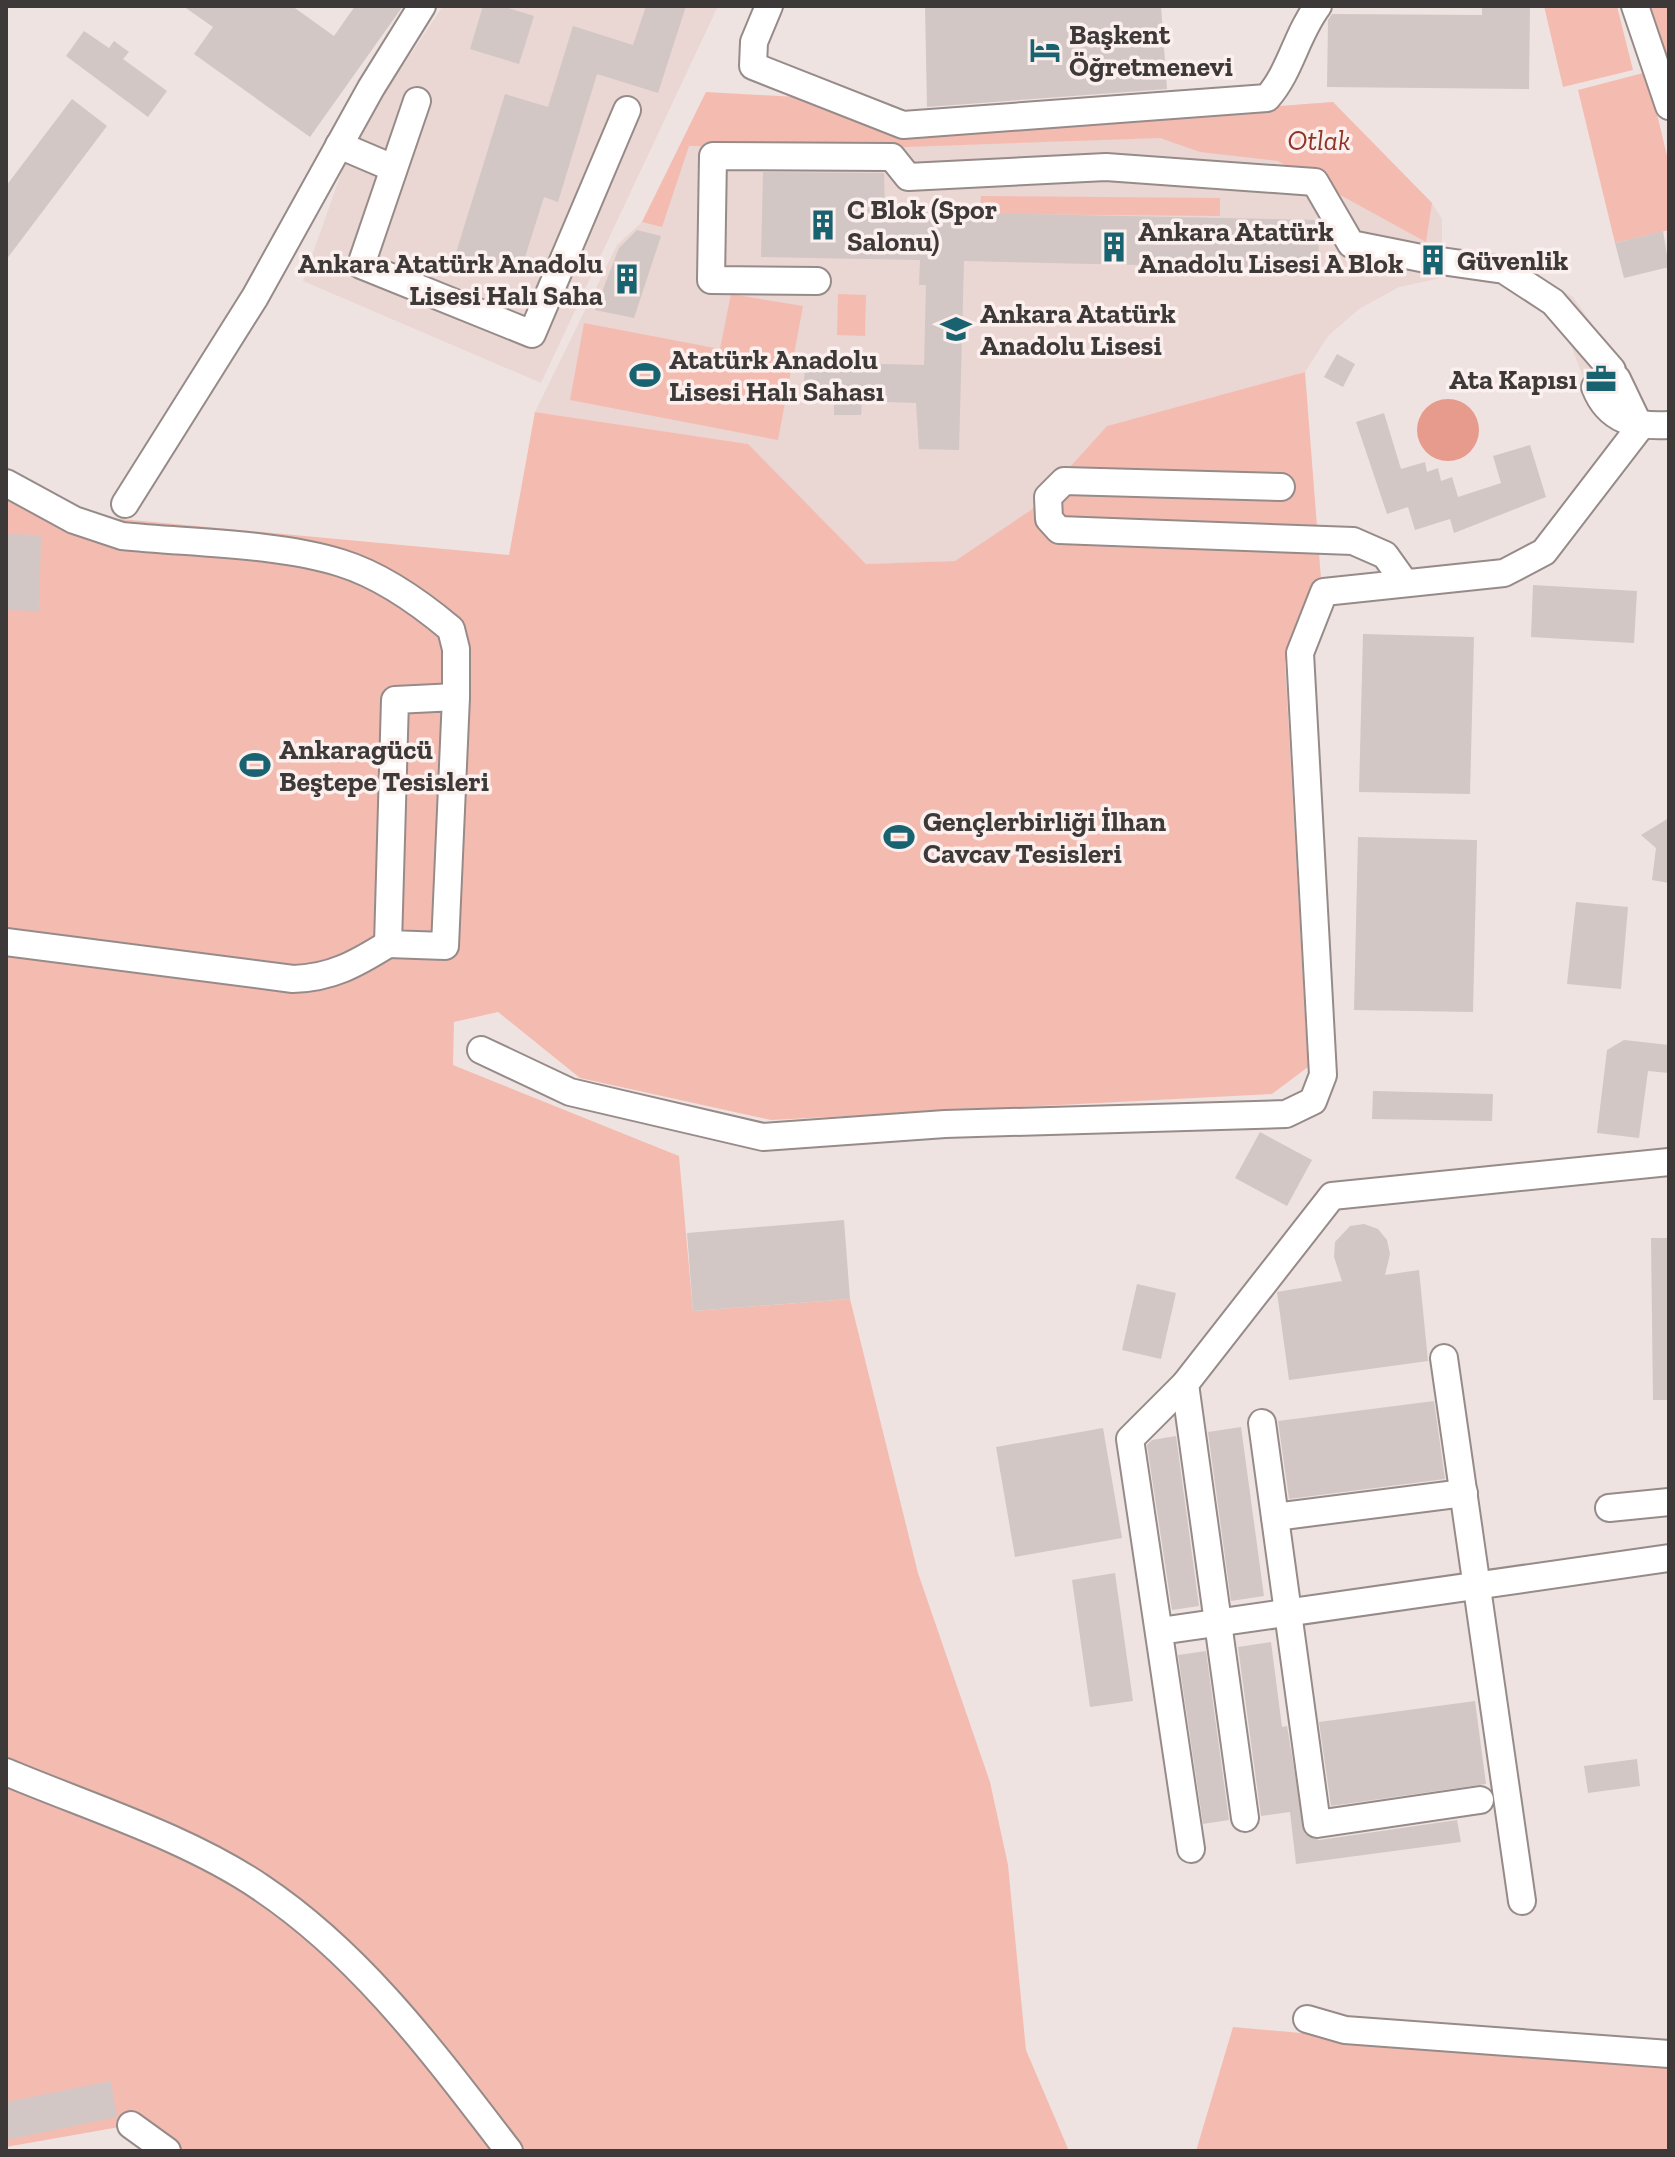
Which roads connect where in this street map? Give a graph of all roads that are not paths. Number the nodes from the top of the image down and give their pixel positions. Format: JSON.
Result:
{"nodes":[{"id":1,"x":422,"y":6,"type":"edge"},
{"id":2,"x":769,"y":6,"type":"edge"},
{"id":3,"x":1318,"y":6,"type":"edge"},
{"id":4,"x":1635,"y":6,"type":"edge"},
{"id":5,"x":417,"y":101,"type":"dead end"},
{"id":6,"x":1669,"y":106,"type":"edge"},
{"id":7,"x":627,"y":110,"type":"dead end"},
{"id":8,"x":339,"y":145,"type":"junction"},
{"id":9,"x":393,"y":168,"type":"junction"},
{"id":10,"x":817,"y":281,"type":"dead end"},
{"id":11,"x":1669,"y":425,"type":"edge"},
{"id":12,"x":1640,"y":427,"type":"junction"},
{"id":13,"x":6,"y":483,"type":"edge"},
{"id":14,"x":1281,"y":487,"type":"dead end"},
{"id":15,"x":125,"y":504,"type":"dead end"},
{"id":16,"x":1405,"y":583,"type":"junction"},
{"id":17,"x":456,"y":697,"type":"junction"},
{"id":18,"x":6,"y":942,"type":"edge"},
{"id":19,"x":388,"y":944,"type":"junction"},
{"id":20,"x":481,"y":1050,"type":"dead end"},
{"id":21,"x":1669,"y":1162,"type":"edge"},
{"id":22,"x":1444,"y":1358,"type":"dead end"},
{"id":23,"x":1185,"y":1384,"type":"junction"},
{"id":24,"x":1262,"y":1423,"type":"dead end"},
{"id":25,"x":1464,"y":1493,"type":"junction"},
{"id":26,"x":1669,"y":1502,"type":"edge"},
{"id":27,"x":1609,"y":1508,"type":"dead end"},
{"id":28,"x":1275,"y":1517,"type":"junction"},
{"id":29,"x":1669,"y":1558,"type":"edge"},
{"id":30,"x":1477,"y":1584,"type":"junction"},
{"id":31,"x":1288,"y":1613,"type":"junction"},
{"id":32,"x":1217,"y":1622,"type":"junction"},
{"id":33,"x":1160,"y":1631,"type":"junction"},
{"id":34,"x":6,"y":1772,"type":"edge"},
{"id":35,"x":1480,"y":1800,"type":"dead end"},
{"id":36,"x":1245,"y":1818,"type":"dead end"},
{"id":37,"x":1191,"y":1849,"type":"dead end"},
{"id":38,"x":1522,"y":1901,"type":"dead end"},
{"id":39,"x":1307,"y":2019,"type":"dead end"},
{"id":40,"x":1669,"y":2054,"type":"edge"},
{"id":41,"x":131,"y":2125,"type":"dead end"},
{"id":42,"x":167,"y":2151,"type":"edge"},
{"id":43,"x":509,"y":2151,"type":"edge"}],
"edges":[{"from":1,"to":8,"type":"street"},
{"from":2,"to":3,"type":"street"},
{"from":4,"to":6,"type":"street"},
{"from":5,"to":9,"type":"street"},
{"from":7,"to":9,"type":"street"},
{"from":8,"to":9,"type":"street"},
{"from":8,"to":15,"type":"street"},
{"from":10,"to":12,"type":"street"},
{"from":11,"to":12,"type":"street"},
{"from":12,"to":16,"type":"street"},
{"from":13,"to":17,"type":"street"},
{"from":14,"to":16,"type":"street"},
{"from":16,"to":20,"type":"street"},
{"from":17,"to":19,"type":"street"},
{"from":17,"to":19,"type":"street"},
{"from":18,"to":19,"type":"street"},
{"from":21,"to":23,"type":"street"},
{"from":22,"to":25,"type":"street"},
{"from":23,"to":32,"type":"street"},
{"from":23,"to":33,"type":"street"},
{"from":24,"to":28,"type":"street"},
{"from":25,"to":28,"type":"street"},
{"from":25,"to":30,"type":"street"},
{"from":26,"to":27,"type":"street"},
{"from":28,"to":31,"type":"street"},
{"from":29,"to":30,"type":"street"},
{"from":30,"to":31,"type":"street"},
{"from":30,"to":38,"type":"street"},
{"from":31,"to":32,"type":"street"},
{"from":31,"to":35,"type":"street"},
{"from":32,"to":33,"type":"street"},
{"from":32,"to":36,"type":"street"},
{"from":33,"to":37,"type":"street"},
{"from":34,"to":43,"type":"street"},
{"from":39,"to":40,"type":"street"},
{"from":41,"to":42,"type":"street"}]}
